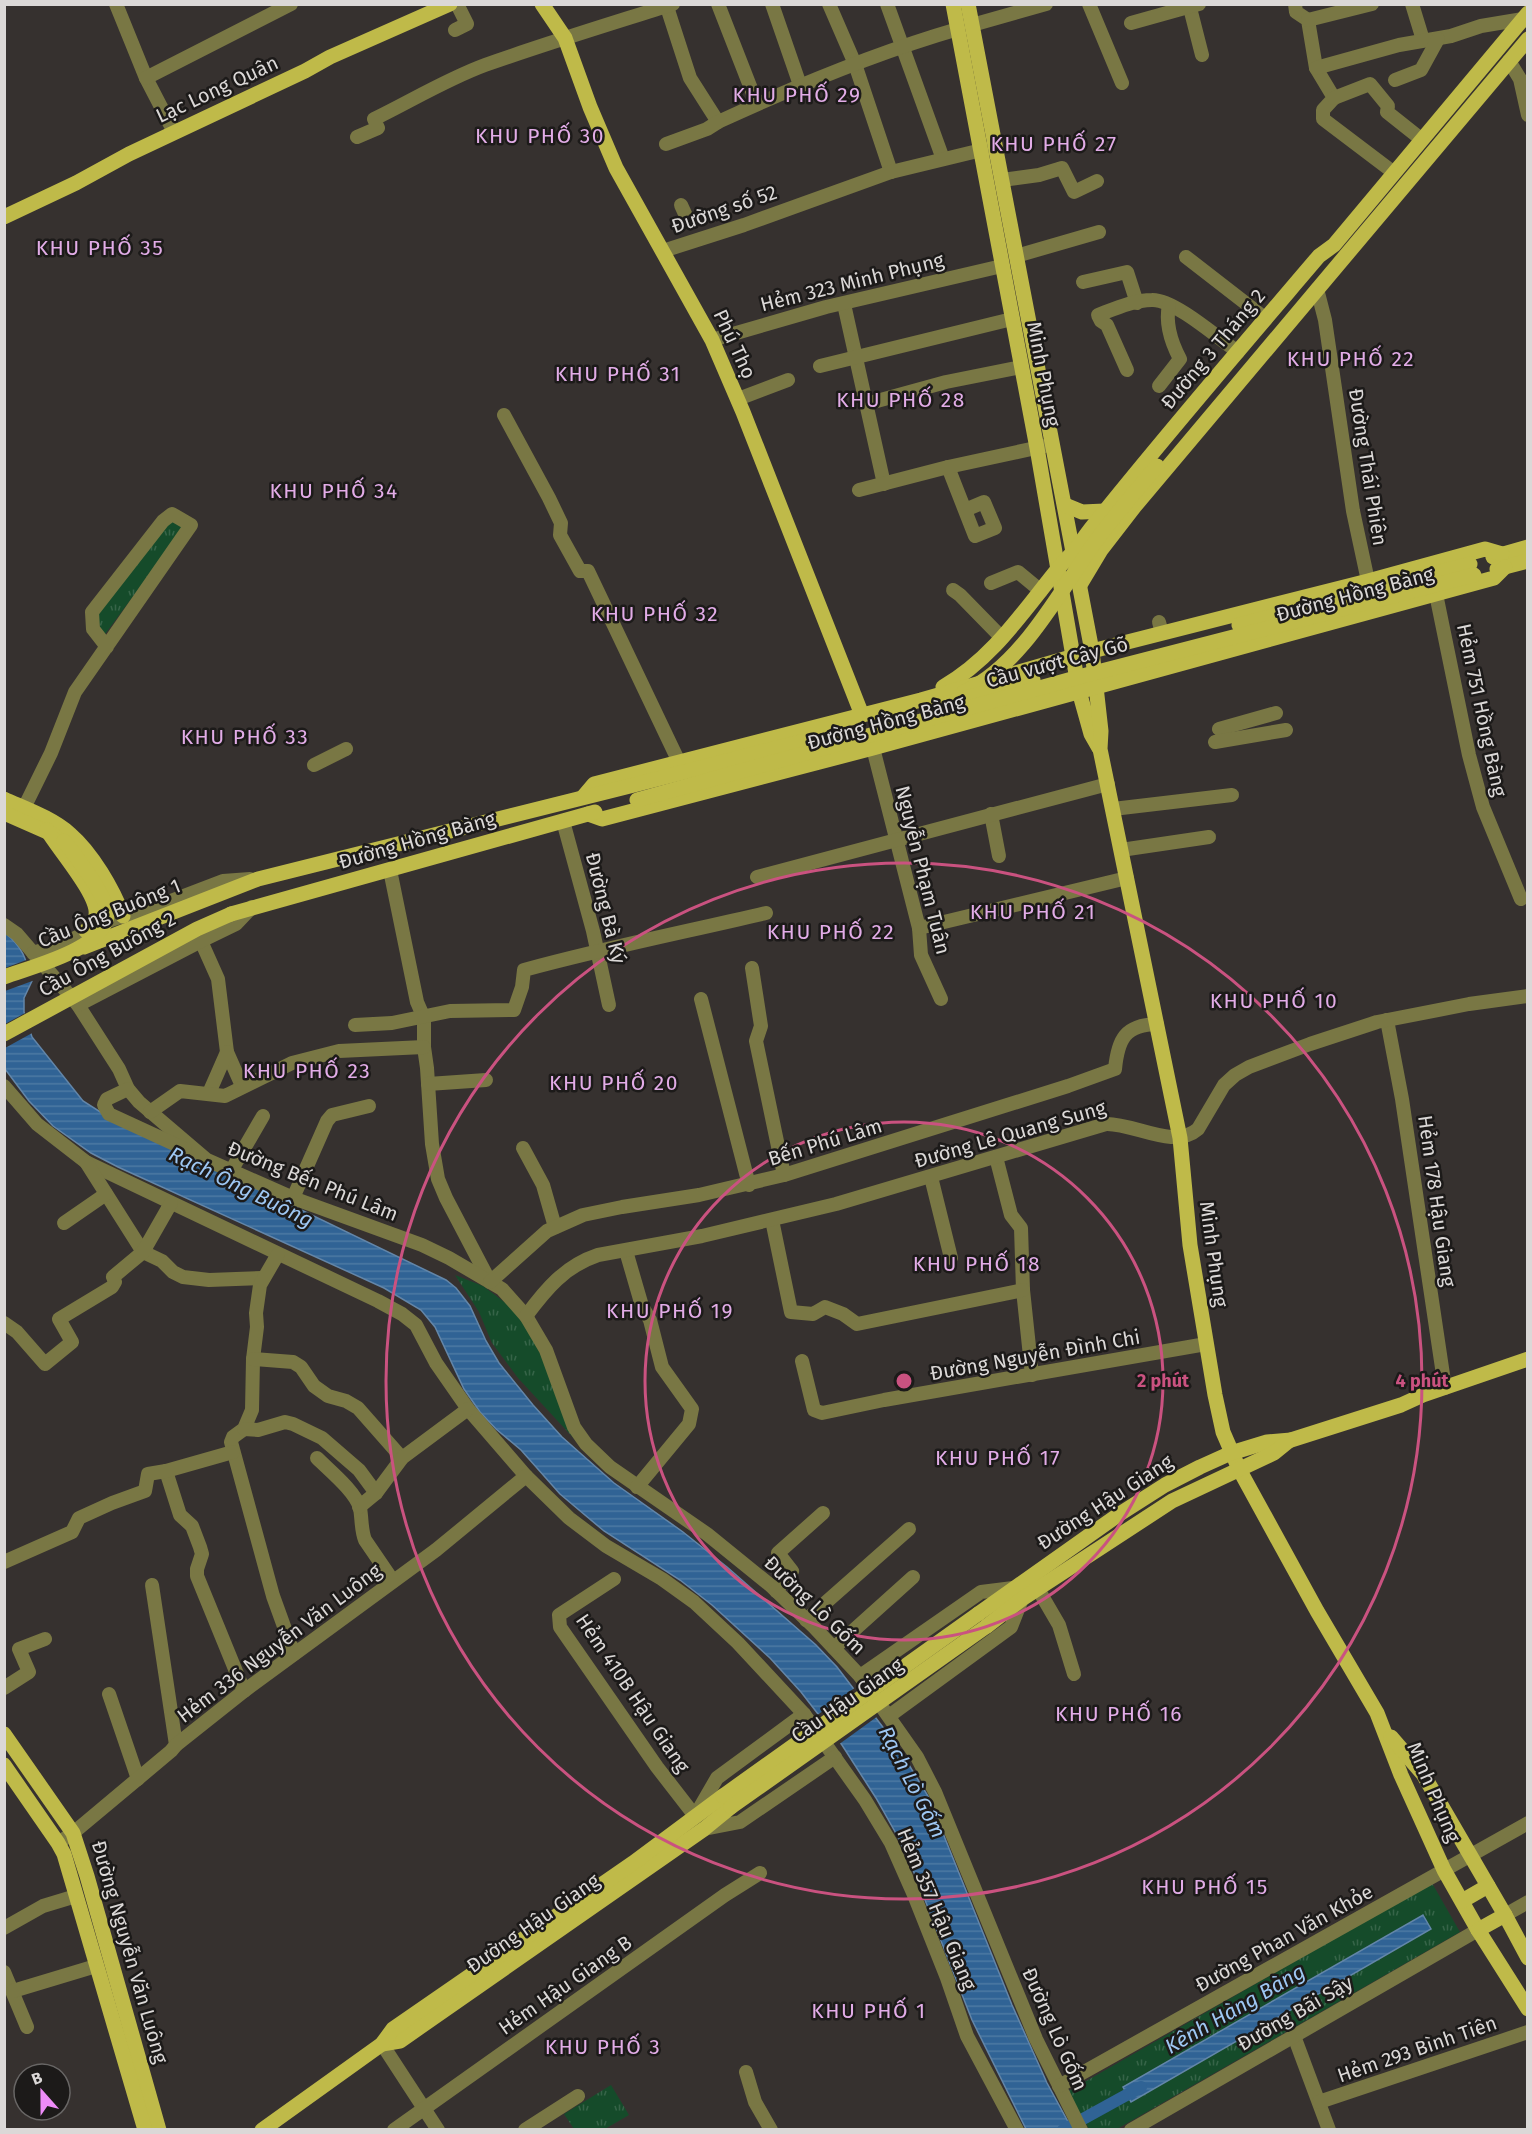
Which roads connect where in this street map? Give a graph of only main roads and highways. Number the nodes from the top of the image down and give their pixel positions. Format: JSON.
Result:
{"nodes":[{"id":1,"x":450,"y":4,"type":"edge"},
{"id":2,"x":542,"y":4,"type":"edge"},
{"id":3,"x":953,"y":4,"type":"edge"},
{"id":4,"x":968,"y":4,"type":"edge"},
{"id":5,"x":1525,"y":16,"type":"edge"},
{"id":6,"x":965,"y":27,"type":"junction"},
{"id":7,"x":1527,"y":39,"type":"edge"},
{"id":8,"x":988,"y":149,"type":"junction"},
{"id":9,"x":5,"y":216,"type":"edge"},
{"id":10,"x":1334,"y":245,"type":"junction"},
{"id":11,"x":1065,"y":505,"type":"junction"},
{"id":12,"x":1105,"y":511,"type":"junction"},
{"id":13,"x":1053,"y":545,"type":"junction"},
{"id":14,"x":1527,"y":547,"type":"edge"},
{"id":15,"x":1074,"y":552,"type":"junction"},
{"id":16,"x":1097,"y":556,"type":"junction"},
{"id":17,"x":1504,"y":560,"type":"junction"},
{"id":18,"x":1527,"y":561,"type":"edge"},
{"id":19,"x":1057,"y":569,"type":"junction"},
{"id":20,"x":1472,"y":569,"type":"junction"},
{"id":21,"x":1080,"y":585,"type":"junction"},
{"id":22,"x":1092,"y":651,"type":"junction"},
{"id":23,"x":1072,"y":656,"type":"junction"},
{"id":24,"x":983,"y":682,"type":"junction"},
{"id":25,"x":1096,"y":686,"type":"junction"},
{"id":26,"x":1079,"y":691,"type":"junction"},
{"id":27,"x":926,"y":704,"type":"junction"},
{"id":28,"x":862,"y":715,"type":"junction"},
{"id":29,"x":992,"y":715,"type":"junction"},
{"id":30,"x":1100,"y":749,"type":"junction"},
{"id":31,"x":636,"y":793,"type":"junction"},
{"id":32,"x":583,"y":798,"type":"junction"},
{"id":33,"x":4,"y":799,"type":"edge"},
{"id":34,"x":4,"y":813,"type":"edge"},
{"id":35,"x":588,"y":814,"type":"junction"},
{"id":36,"x":47,"y":830,"type":"junction"},
{"id":37,"x":230,"y":888,"type":"joint"},
{"id":38,"x":231,"y":914,"type":"joint"},
{"id":39,"x":128,"y":915,"type":"road end"},
{"id":40,"x":80,"y":939,"type":"junction"},
{"id":41,"x":4,"y":977,"type":"edge"},
{"id":42,"x":4,"y":1034,"type":"edge"},
{"id":43,"x":1527,"y":1359,"type":"edge"},
{"id":44,"x":1291,"y":1440,"type":"junction"},
{"id":45,"x":1231,"y":1453,"type":"junction"},
{"id":46,"x":1239,"y":1469,"type":"junction"},
{"id":47,"x":1018,"y":1593,"type":"junction"},
{"id":48,"x":982,"y":1620,"type":"joint"},
{"id":49,"x":1385,"y":1730,"type":"junction"},
{"id":50,"x":4,"y":1734,"type":"edge"},
{"id":51,"x":4,"y":1765,"type":"edge"},
{"id":52,"x":727,"y":1802,"type":"joint"},
{"id":53,"x":1488,"y":1886,"type":"junction"},
{"id":54,"x":1462,"y":1901,"type":"junction"},
{"id":55,"x":1505,"y":1915,"type":"junction"},
{"id":56,"x":1478,"y":1930,"type":"junction"},
{"id":57,"x":1527,"y":1958,"type":"edge"},
{"id":58,"x":1527,"y":2009,"type":"edge"},
{"id":59,"x":145,"y":2130,"type":"edge"},
{"id":60,"x":159,"y":2130,"type":"edge"},
{"id":61,"x":262,"y":2130,"type":"edge"}],
"edges":[{"from":1,"to":9,"type":"main road","name":"Lạc Long Quân"},
{"from":2,"to":28,"type":"main road","name":"Phú Thọ"},
{"from":3,"to":6,"type":"main road","name":"Minh Phụng"},
{"from":4,"to":6,"type":"main road","name":"Minh Phụng"},
{"from":5,"to":10,"type":"main road","name":"Đường 3 Tháng 2"},
{"from":6,"to":8,"type":"main road","name":"Minh Phụng"},
{"from":7,"to":16,"type":"main road","name":"Đường 3 Tháng 2"},
{"from":8,"to":11,"type":"main road","name":"Minh Phụng"},
{"from":8,"to":13,"type":"main road","name":"Minh Phụng"},
{"from":10,"to":12,"type":"main road","name":"Đường 3 Tháng 2"},
{"from":10,"to":27,"type":"main road","name":"Cầu vượt Cây Gõ","bridge":true},
{"from":11,"to":12,"type":"main road"},
{"from":11,"to":15,"type":"main road","name":"Minh Phụng"},
{"from":12,"to":15,"type":"main road","name":"Đường 3 Tháng 2"},
{"from":13,"to":15,"type":"main road"},
{"from":13,"to":19,"type":"main road","name":"Minh Phụng"},
{"from":14,"to":17,"type":"main road","name":"Đường Hồng Bàng"},
{"from":15,"to":16,"type":"main road"},
{"from":15,"to":19,"type":"main road","name":"Đường 3 Tháng 2"},
{"from":15,"to":21,"type":"main road","name":"Minh Phụng"},
{"from":16,"to":21,"type":"main road","name":"Đường 3 Tháng 2"},
{"from":17,"to":18,"type":"main road","name":"Đường Hồng Bàng"},
{"from":17,"to":20,"type":"main road","name":"Cầu vượt Cây Gõ"},
{"from":17,"to":22,"type":"main road","name":"Đường Hồng Bàng"},
{"from":17,"to":25,"type":"main road","name":"Đường Hồng Bàng"},
{"from":19,"to":23,"type":"main road","name":"Minh Phụng"},
{"from":19,"to":27,"type":"main road","name":"Đường 3 Tháng 2"},
{"from":20,"to":27,"type":"main road","name":"Cầu vượt Cây Gõ","bridge":true},
{"from":20,"to":31,"type":"main road","name":"Cầu vượt Cây Gõ","bridge":true},
{"from":21,"to":22,"type":"main road","name":"Minh Phụng"},
{"from":22,"to":23,"type":"main road","name":"Đường Hồng Bàng"},
{"from":22,"to":25,"type":"main road","name":"Minh Phụng"},
{"from":23,"to":24,"type":"main road","name":"Đường Hồng Bàng"},
{"from":23,"to":26,"type":"main road","name":"Minh Phụng"},
{"from":24,"to":27,"type":"main road","name":"Đường Hồng Bàng"},
{"from":24,"to":29,"type":"main road"},
{"from":25,"to":26,"type":"main road","name":"Đường Hồng Bàng"},
{"from":25,"to":30,"type":"main road","name":"Minh Phụng"},
{"from":26,"to":29,"type":"main road","name":"Đường Hồng Bàng"},
{"from":26,"to":30,"type":"main road","name":"Minh Phụng"},
{"from":27,"to":28,"type":"main road","name":"Đường Hồng Bàng"},
{"from":27,"to":31,"type":"main road","name":"Cầu vượt Cây Gõ"},
{"from":28,"to":32,"type":"main road","name":"Đường Hồng Bàng"},
{"from":29,"to":35,"type":"main road","name":"Đường Hồng Bàng"},
{"from":30,"to":45,"type":"main road","name":"Minh Phụng"},
{"from":31,"to":32,"type":"main road","name":"Cầu vượt Cây Gõ"},
{"from":31,"to":35,"type":"main road","name":"Cầu vượt Cây Gõ"},
{"from":32,"to":37,"type":"main road","name":"Đường Hồng Bàng"},
{"from":33,"to":39,"type":"main road"},
{"from":34,"to":36,"type":"main road"},
{"from":35,"to":38,"type":"main road","name":"Đường Hồng Bàng"},
{"from":36,"to":40,"type":"main road"},
{"from":36,"to":40,"type":"main road","bridge":true},
{"from":37,"to":40,"type":"main road","name":"Cầu Ông Buông 1"},
{"from":38,"to":42,"type":"main road","name":"Cầu Ông Buông 2","bridge":true},
{"from":40,"to":41,"type":"main road","name":"Cầu Ông Buông 1","bridge":true},
{"from":43,"to":44,"type":"main road","name":"Đường Hậu Giang"},
{"from":44,"to":45,"type":"main road","name":"Đường Hậu Giang"},
{"from":44,"to":46,"type":"main road","name":"Đường Hậu Giang"},
{"from":45,"to":46,"type":"main road","name":"Minh Phụng"},
{"from":45,"to":47,"type":"main road","name":"Đường Hậu Giang"},
{"from":46,"to":47,"type":"main road","name":"Đường Hậu Giang"},
{"from":46,"to":49,"type":"main road","name":"Minh Phụng"},
{"from":47,"to":48,"type":"main road","name":"Đường Hậu Giang"},
{"from":48,"to":52,"type":"main road","name":"Cầu Hậu Giang","bridge":true},
{"from":49,"to":53,"type":"main road","name":"Minh Phụng"},
{"from":49,"to":54,"type":"main road","name":"Minh Phụng"},
{"from":50,"to":60,"type":"main road","name":"Đường Nguyễn Văn Luông"},
{"from":51,"to":59,"type":"main road","name":"Đường Nguyễn Văn Luông"},
{"from":52,"to":61,"type":"main road","name":"Đường Hậu Giang"},
{"from":53,"to":54,"type":"main road"},
{"from":53,"to":55,"type":"main road","name":"Minh Phụng"},
{"from":54,"to":56,"type":"main road","name":"Minh Phụng"},
{"from":55,"to":56,"type":"main road"},
{"from":55,"to":57,"type":"main road","name":"Minh Phụng"},
{"from":56,"to":58,"type":"main road","name":"Minh Phụng"}]}
